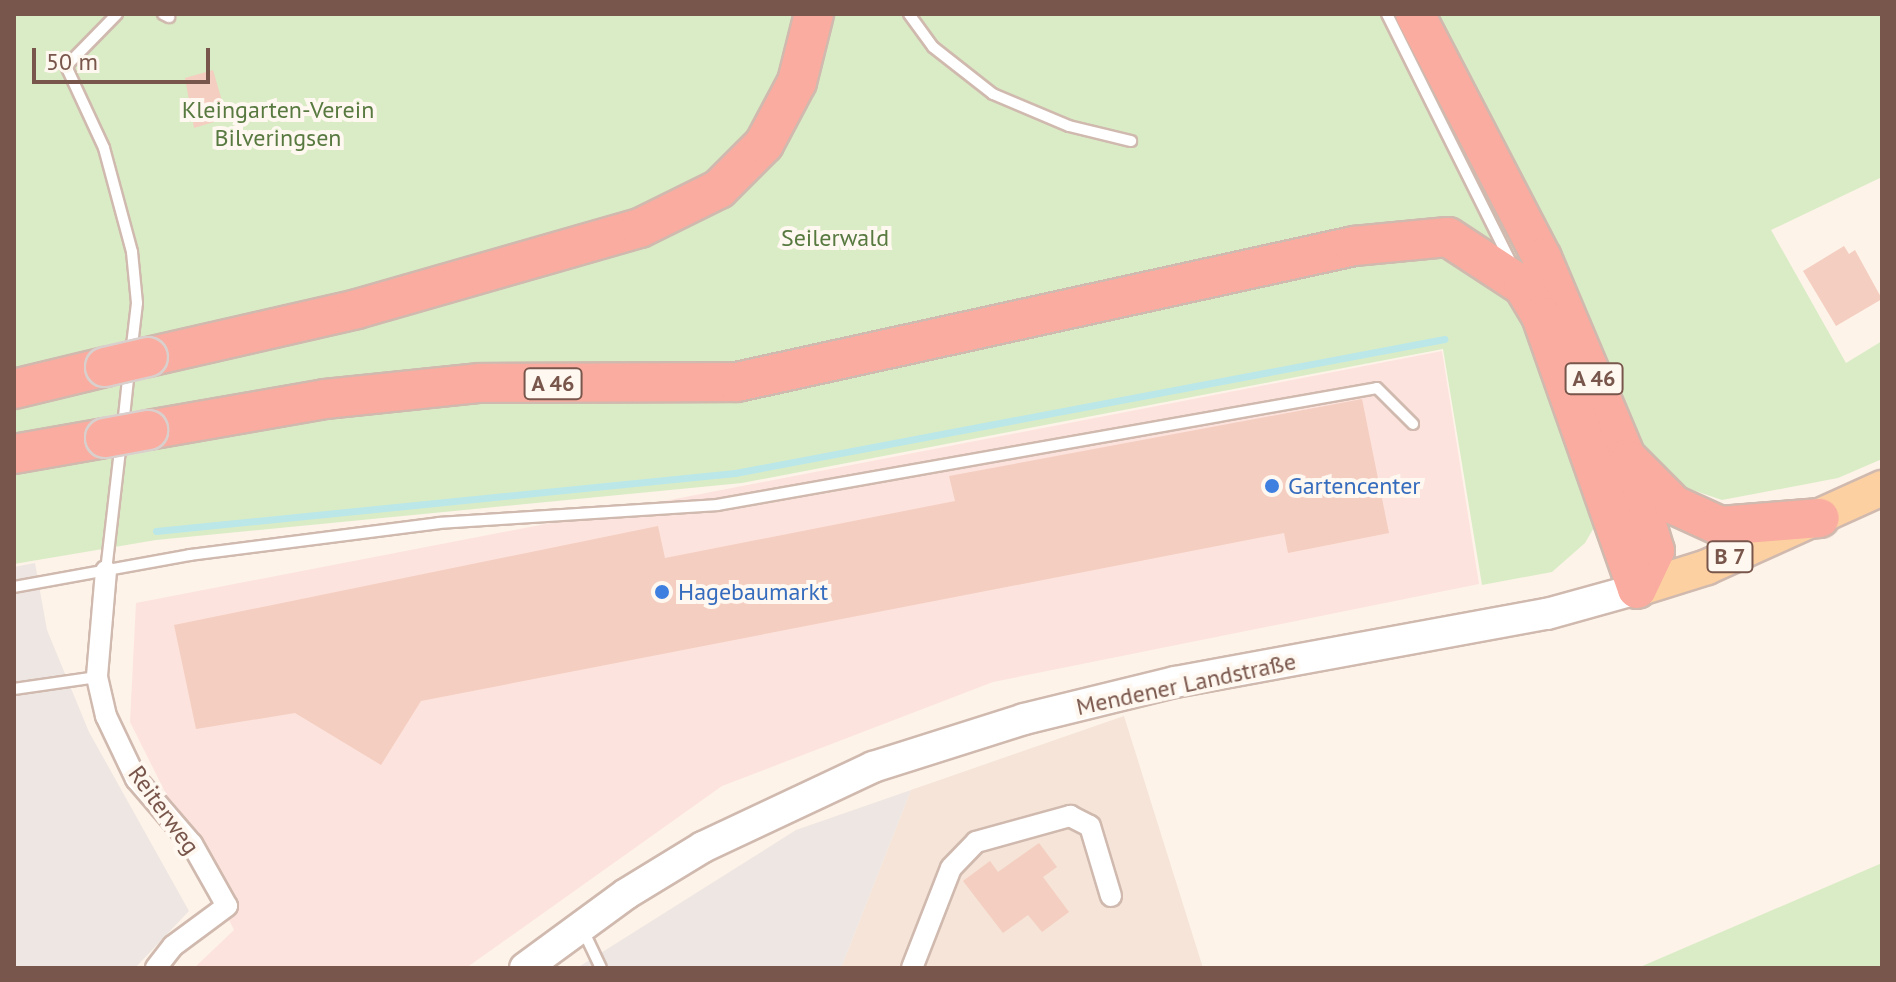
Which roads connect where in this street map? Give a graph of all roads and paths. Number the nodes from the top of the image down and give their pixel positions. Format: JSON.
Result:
{"nodes":[{"id":1,"x":117,"y":14,"type":"edge"},
{"id":2,"x":814,"y":14,"type":"edge"},
{"id":3,"x":909,"y":14,"type":"edge"},
{"id":4,"x":1387,"y":14,"type":"edge"},
{"id":5,"x":1415,"y":14,"type":"edge"},
{"id":6,"x":1131,"y":141,"type":"dead end"},
{"id":7,"x":1486,"y":180,"type":"junction"},
{"id":8,"x":1523,"y":286,"type":"junction"},
{"id":9,"x":14,"y":389,"type":"edge"},
{"id":10,"x":1413,"y":424,"type":"dead end"},
{"id":11,"x":14,"y":454,"type":"edge"},
{"id":12,"x":1627,"y":459,"type":"junction"},
{"id":13,"x":1882,"y":488,"type":"edge"},
{"id":14,"x":1820,"y":518,"type":"junction"},
{"id":15,"x":106,"y":571,"type":"junction"},
{"id":16,"x":14,"y":587,"type":"edge"},
{"id":17,"x":1637,"y":589,"type":"junction"},
{"id":18,"x":97,"y":677,"type":"junction"},
{"id":19,"x":14,"y":689,"type":"edge"},
{"id":20,"x":1111,"y":896,"type":"dead end"},
{"id":21,"x":581,"y":927,"type":"junction"},
{"id":22,"x":156,"y":968,"type":"edge"},
{"id":23,"x":525,"y":968,"type":"edge"},
{"id":24,"x":601,"y":968,"type":"edge"},
{"id":25,"x":912,"y":968,"type":"edge"}],
"edges":[{"from":1,"to":15,"type":"lane"},
{"from":2,"to":9,"type":"highway","bridge":true},
{"from":3,"to":6,"type":"lane"},
{"from":4,"to":7,"type":"lane"},
{"from":5,"to":7,"type":"highway","number":"A 46"},
{"from":7,"to":8,"type":"lane"},
{"from":7,"to":12,"type":"highway","number":"A 46"},
{"from":8,"to":11,"type":"highway","number":"A 46","bridge":true},
{"from":8,"to":17,"type":"highway","number":"A 46"},
{"from":10,"to":15,"type":"lane"},
{"from":12,"to":14,"type":"highway","number":"A 46"},
{"from":12,"to":17,"type":"highway","number":"A 46"},
{"from":13,"to":14,"type":"main road","name":"Mendener Landstraße","number":"B 7"},
{"from":14,"to":17,"type":"main road","name":"Mendener Landstraße","number":"B 7"},
{"from":15,"to":16,"type":"lane"},
{"from":15,"to":18,"type":"street","name":"Reiterweg"},
{"from":17,"to":21,"type":"main road","name":"Mendener Landstraße"},
{"from":18,"to":19,"type":"lane"},
{"from":18,"to":22,"type":"street","name":"Reiterweg"},
{"from":20,"to":25,"type":"street"},
{"from":21,"to":23,"type":"main road","name":"Mendener Landstraße"},
{"from":21,"to":24,"type":"lane"}]}
